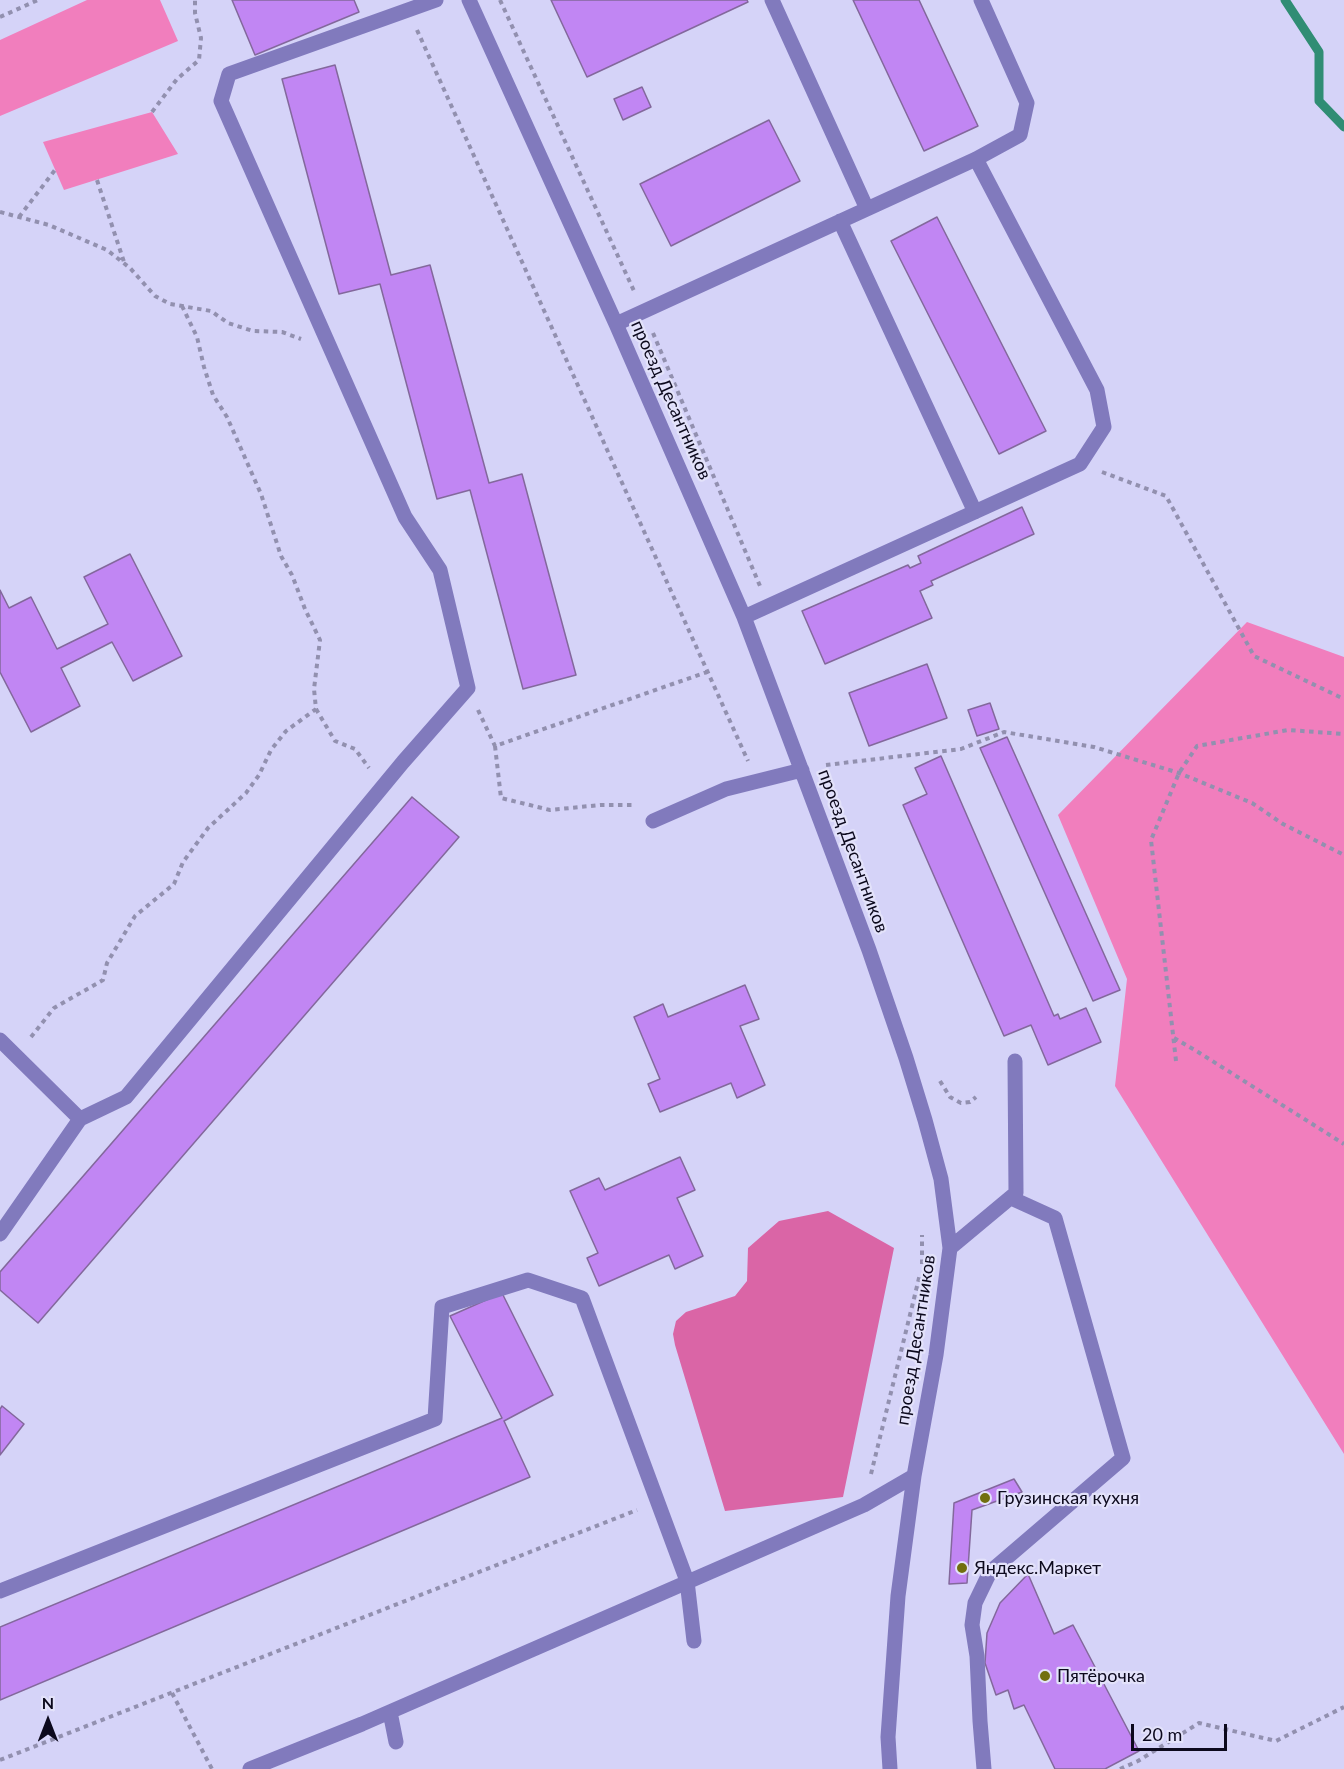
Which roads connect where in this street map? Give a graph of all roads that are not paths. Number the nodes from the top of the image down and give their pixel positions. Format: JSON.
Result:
{"nodes":[{"id":1,"x":436,"y":0,"type":"edge"},
{"id":2,"x":469,"y":0,"type":"edge"},
{"id":3,"x":772,"y":0,"type":"edge"},
{"id":4,"x":981,"y":0,"type":"edge"},
{"id":5,"x":976,"y":159,"type":"junction"},
{"id":6,"x":867,"y":209,"type":"junction"},
{"id":7,"x":840,"y":221,"type":"junction"},
{"id":8,"x":616,"y":324,"type":"junction"},
{"id":9,"x":975,"y":512,"type":"junction"},
{"id":10,"x":744,"y":617,"type":"junction"},
{"id":11,"x":802,"y":770,"type":"junction"},
{"id":12,"x":653,"y":821,"type":"road end"},
{"id":13,"x":0,"y":1040,"type":"edge"},
{"id":14,"x":1015,"y":1061,"type":"dead end"},
{"id":15,"x":80,"y":1119,"type":"junction"},
{"id":16,"x":1011,"y":1198,"type":"junction"},
{"id":17,"x":0,"y":1234,"type":"edge"},
{"id":18,"x":950,"y":1248,"type":"junction"},
{"id":19,"x":914,"y":1476,"type":"junction"},
{"id":20,"x":687,"y":1581,"type":"junction"},
{"id":21,"x":0,"y":1591,"type":"edge"},
{"id":22,"x":694,"y":1641,"type":"dead end"},
{"id":23,"x":390,"y":1712,"type":"junction"},
{"id":24,"x":396,"y":1742,"type":"dead end"},
{"id":25,"x":250,"y":1769,"type":"edge"},
{"id":26,"x":890,"y":1769,"type":"edge"},
{"id":27,"x":984,"y":1769,"type":"edge"}],
"edges":[{"from":1,"to":15,"type":"street"},
{"from":2,"to":8,"type":"street","name":"проезд Десантников"},
{"from":3,"to":6,"type":"street"},
{"from":4,"to":5,"type":"street"},
{"from":5,"to":6,"type":"street"},
{"from":5,"to":9,"type":"street"},
{"from":6,"to":7,"type":"street"},
{"from":7,"to":8,"type":"street"},
{"from":7,"to":9,"type":"street"},
{"from":8,"to":10,"type":"street","name":"проезд Десантников"},
{"from":9,"to":10,"type":"street"},
{"from":10,"to":11,"type":"street","name":"проезд Десантников"},
{"from":11,"to":12,"type":"street"},
{"from":11,"to":18,"type":"street","name":"проезд Десантников"},
{"from":13,"to":15,"type":"street"},
{"from":14,"to":16,"type":"street"},
{"from":15,"to":17,"type":"street"},
{"from":16,"to":18,"type":"street"},
{"from":16,"to":27,"type":"street"},
{"from":18,"to":19,"type":"street","name":"проезд Десантников"},
{"from":19,"to":20,"type":"street"},
{"from":19,"to":26,"type":"street","name":"проезд Десантников"},
{"from":20,"to":21,"type":"street"},
{"from":20,"to":22,"type":"street"},
{"from":20,"to":23,"type":"street"},
{"from":23,"to":24,"type":"street"},
{"from":23,"to":25,"type":"street"}]}
